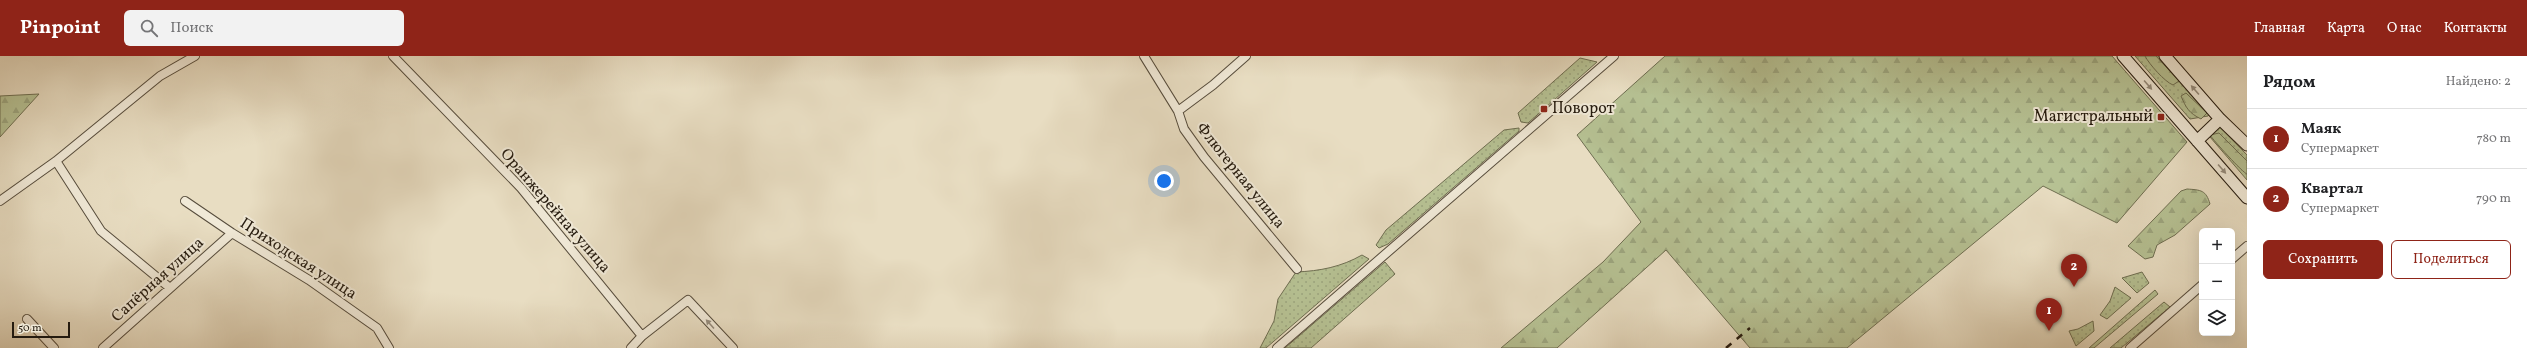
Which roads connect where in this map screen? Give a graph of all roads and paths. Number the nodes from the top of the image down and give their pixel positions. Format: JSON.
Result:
{"nodes":[{"id":1,"x":195,"y":56,"type":"edge"},
{"id":2,"x":393,"y":56,"type":"edge"},
{"id":3,"x":1144,"y":56,"type":"edge"},
{"id":4,"x":1246,"y":56,"type":"edge"},
{"id":5,"x":1614,"y":56,"type":"edge"},
{"id":6,"x":2122,"y":56,"type":"edge"},
{"id":7,"x":2165,"y":56,"type":"edge"},
{"id":8,"x":1178,"y":110,"type":"junction"},
{"id":9,"x":2220,"y":119,"type":"junction"},
{"id":10,"x":2197,"y":141,"type":"junction"},
{"id":11,"x":2247,"y":145,"type":"edge"},
{"id":12,"x":56,"y":161,"type":"junction"},
{"id":13,"x":2247,"y":198,"type":"edge"},
{"id":14,"x":185,"y":201,"type":"dead end"},
{"id":15,"x":0,"y":202,"type":"edge"},
{"id":16,"x":232,"y":233,"type":"junction"},
{"id":17,"x":2247,"y":246,"type":"edge"},
{"id":18,"x":2235,"y":256,"type":"edge"},
{"id":19,"x":1297,"y":269,"type":"dead end"},
{"id":20,"x":170,"y":288,"type":"junction"},
{"id":21,"x":2199,"y":288,"type":"edge"},
{"id":22,"x":27,"y":319,"type":"dead end"},
{"id":23,"x":642,"y":336,"type":"junction"},
{"id":24,"x":54,"y":348,"type":"edge"},
{"id":25,"x":103,"y":348,"type":"edge"},
{"id":26,"x":389,"y":348,"type":"edge"},
{"id":27,"x":631,"y":348,"type":"edge"},
{"id":28,"x":733,"y":348,"type":"edge"},
{"id":29,"x":1277,"y":348,"type":"edge"},
{"id":30,"x":2130,"y":348,"type":"edge"}],
"edges":[{"from":1,"to":12,"type":"street"},
{"from":2,"to":23,"type":"street","name":"Оранжерейная улица"},
{"from":3,"to":8,"type":"street","name":"Флюгерная улица"},
{"from":4,"to":8,"type":"street"},
{"from":5,"to":29,"type":"street"},
{"from":6,"to":10,"type":"main road","one_way":true},
{"from":9,"to":7,"type":"main road","one_way":true},
{"from":8,"to":19,"type":"street","name":"Флюгерная улица"},
{"from":9,"to":10,"type":"main road"},
{"from":9,"to":11,"type":"main road"},
{"from":10,"to":13,"type":"main road","one_way":true},
{"from":12,"to":15,"type":"street"},
{"from":12,"to":20,"type":"street"},
{"from":14,"to":16,"type":"street","name":"Приходская улица"},
{"from":16,"to":20,"type":"street","name":"Сапёрная улица"},
{"from":16,"to":26,"type":"street","name":"Приходская улица"},
{"from":17,"to":18,"type":"street"},
{"from":20,"to":25,"type":"street","name":"Сапёрная улица"},
{"from":21,"to":30,"type":"street"},
{"from":22,"to":24,"type":"street"},
{"from":23,"to":27,"type":"street"},
{"from":28,"to":23,"type":"street","one_way":true}]}
